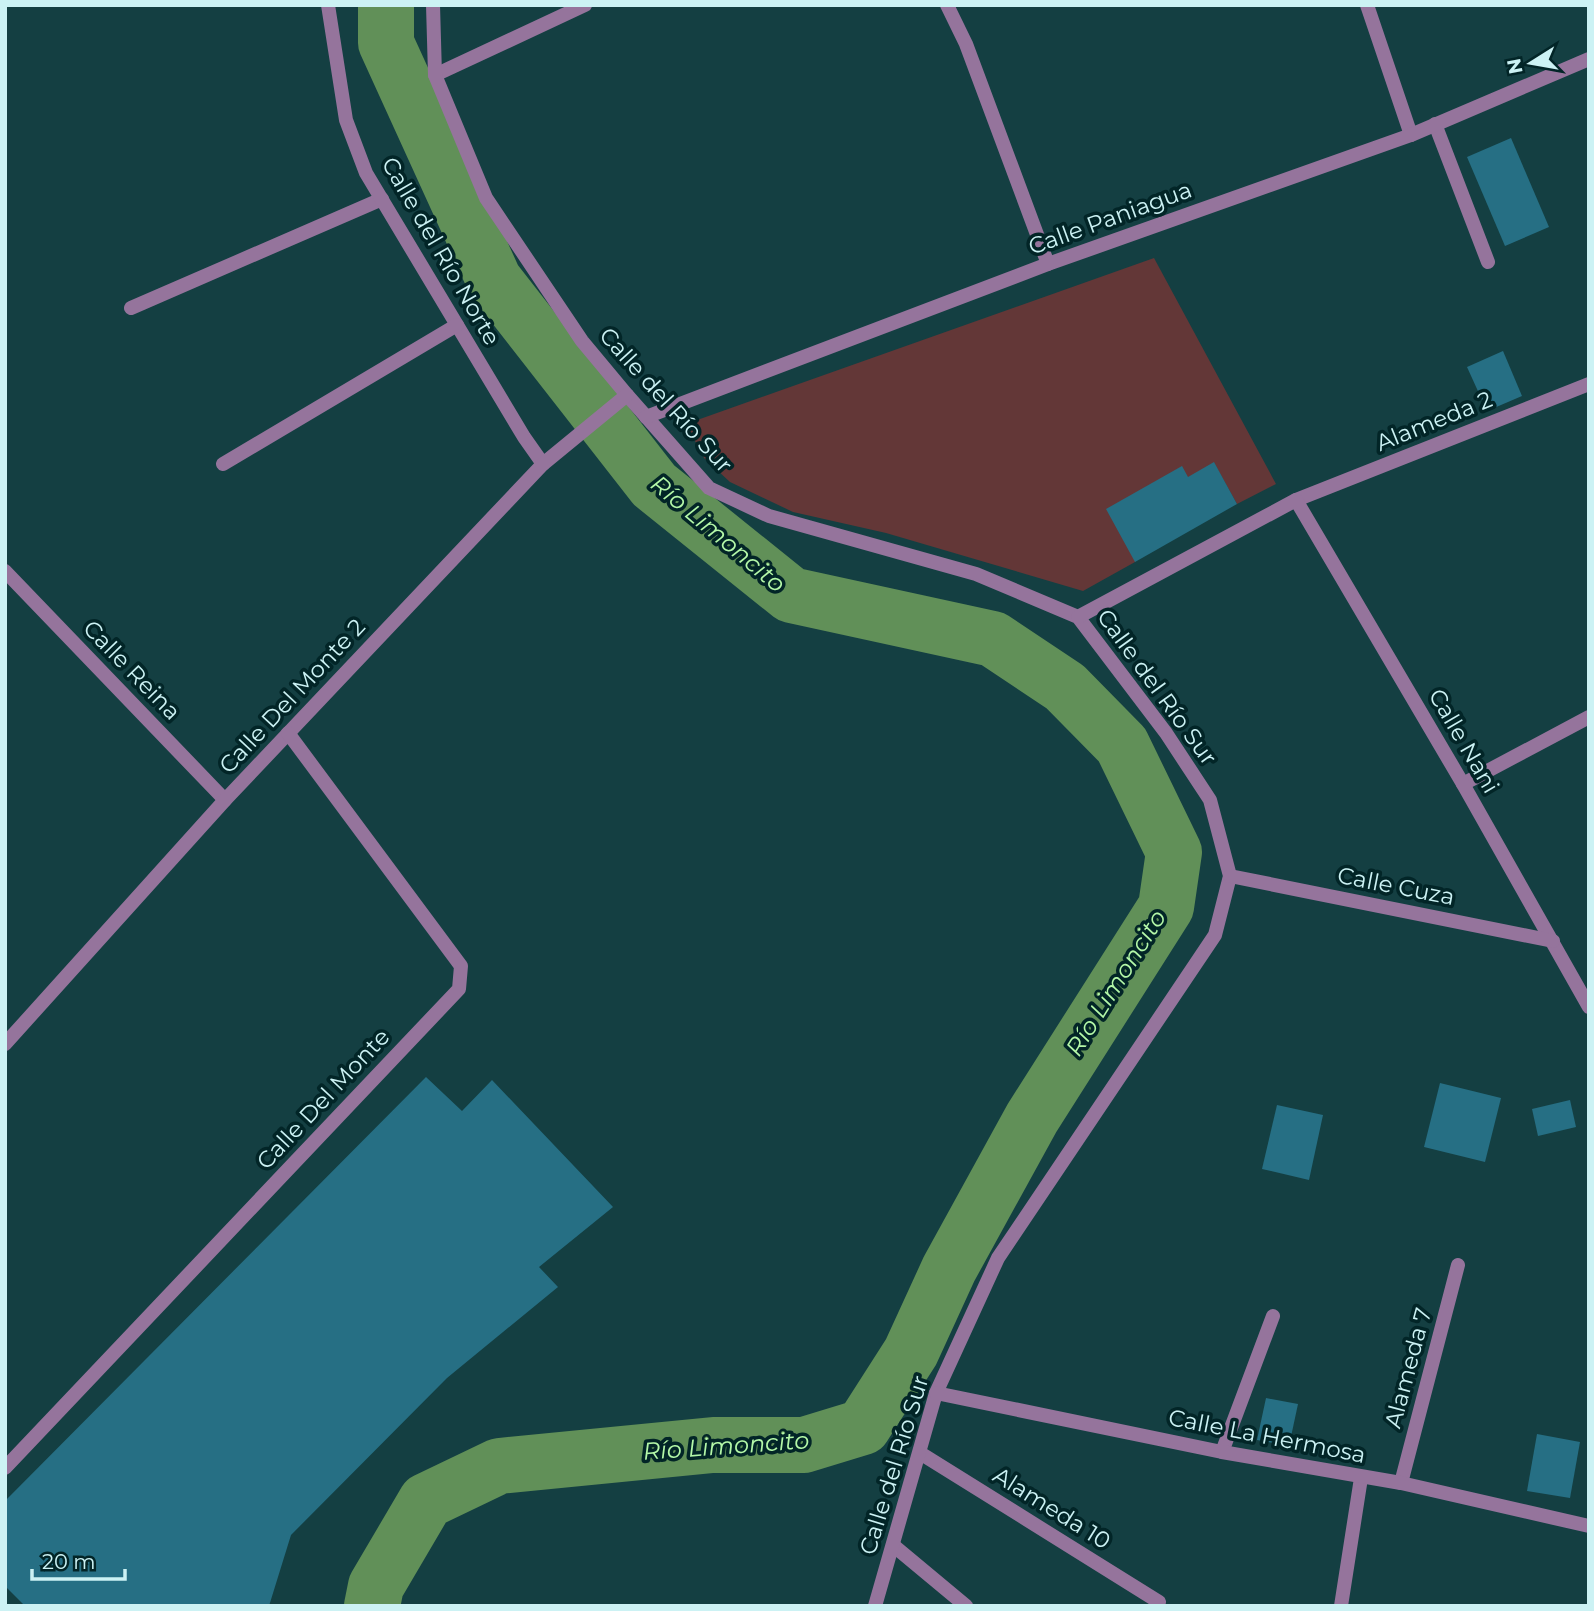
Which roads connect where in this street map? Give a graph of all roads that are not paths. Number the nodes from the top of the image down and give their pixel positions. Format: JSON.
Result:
{"nodes":[{"id":1,"x":328,"y":5,"type":"edge"},
{"id":2,"x":433,"y":5,"type":"edge"},
{"id":3,"x":585,"y":5,"type":"edge"},
{"id":4,"x":947,"y":5,"type":"edge"},
{"id":5,"x":1367,"y":5,"type":"edge"},
{"id":6,"x":1589,"y":59,"type":"edge"},
{"id":7,"x":435,"y":75,"type":"junction"},
{"id":8,"x":1434,"y":124,"type":"junction"},
{"id":9,"x":1410,"y":135,"type":"junction"},
{"id":10,"x":382,"y":199,"type":"junction"},
{"id":11,"x":1488,"y":262,"type":"dead end"},
{"id":12,"x":1048,"y":264,"type":"junction"},
{"id":13,"x":131,"y":308,"type":"dead end"},
{"id":14,"x":457,"y":325,"type":"junction"},
{"id":15,"x":1589,"y":384,"type":"edge"},
{"id":16,"x":627,"y":395,"type":"junction"},
{"id":17,"x":646,"y":417,"type":"junction"},
{"id":18,"x":223,"y":464,"type":"dead end"},
{"id":19,"x":543,"y":464,"type":"junction"},
{"id":20,"x":1296,"y":500,"type":"junction"},
{"id":21,"x":5,"y":571,"type":"edge"},
{"id":22,"x":1078,"y":617,"type":"junction"},
{"id":23,"x":1589,"y":717,"type":"edge"},
{"id":24,"x":288,"y":733,"type":"junction"},
{"id":25,"x":1463,"y":784,"type":"junction"},
{"id":26,"x":225,"y":800,"type":"junction"},
{"id":27,"x":1230,"y":876,"type":"junction"},
{"id":28,"x":1553,"y":941,"type":"junction"},
{"id":29,"x":1589,"y":1007,"type":"edge"},
{"id":30,"x":5,"y":1044,"type":"edge"},
{"id":31,"x":1458,"y":1265,"type":"dead end"},
{"id":32,"x":1273,"y":1316,"type":"dead end"},
{"id":33,"x":936,"y":1393,"type":"junction"},
{"id":34,"x":1222,"y":1452,"type":"junction"},
{"id":35,"x":920,"y":1453,"type":"junction"},
{"id":36,"x":5,"y":1468,"type":"edge"},
{"id":37,"x":1361,"y":1478,"type":"junction"},
{"id":38,"x":1401,"y":1483,"type":"junction"},
{"id":39,"x":1589,"y":1526,"type":"edge"},
{"id":40,"x":894,"y":1546,"type":"junction"},
{"id":41,"x":1160,"y":1602,"type":"dead end"},
{"id":42,"x":875,"y":1606,"type":"edge"},
{"id":43,"x":966,"y":1606,"type":"edge"},
{"id":44,"x":1341,"y":1606,"type":"edge"}],
"edges":[{"from":1,"to":10,"type":"street","name":"Calle del Río Norte"},
{"from":2,"to":7,"type":"street","name":"Calle del Río Sur"},
{"from":3,"to":7,"type":"street"},
{"from":4,"to":12,"type":"street"},
{"from":5,"to":9,"type":"street"},
{"from":6,"to":8,"type":"street","name":"Calle Paniagua"},
{"from":7,"to":16,"type":"street","name":"Calle del Río Sur"},
{"from":8,"to":9,"type":"street","name":"Calle Paniagua"},
{"from":8,"to":11,"type":"street"},
{"from":9,"to":12,"type":"street","name":"Calle Paniagua"},
{"from":10,"to":13,"type":"street"},
{"from":10,"to":14,"type":"street","name":"Calle del Río Norte"},
{"from":12,"to":17,"type":"street","name":"Calle Paniagua"},
{"from":14,"to":18,"type":"street"},
{"from":14,"to":19,"type":"street","name":"Calle del Río Norte"},
{"from":15,"to":20,"type":"street","name":"Alameda 2"},
{"from":16,"to":17,"type":"street","name":"Calle del Río Sur"},
{"from":16,"to":19,"type":"street","name":"Calle Del Monte 2"},
{"from":17,"to":22,"type":"street","name":"Calle del Río Sur"},
{"from":19,"to":24,"type":"street","name":"Calle Del Monte 2"},
{"from":20,"to":22,"type":"street","name":"Alameda 2"},
{"from":20,"to":25,"type":"street","name":"Calle Nani"},
{"from":21,"to":26,"type":"street","name":"Calle Reina"},
{"from":22,"to":27,"type":"street","name":"Calle del Río Sur"},
{"from":23,"to":25,"type":"street"},
{"from":24,"to":26,"type":"street","name":"Calle Del Monte 2"},
{"from":24,"to":36,"type":"street","name":"Calle Del Monte"},
{"from":25,"to":28,"type":"street","name":"Calle Nani"},
{"from":26,"to":30,"type":"street","name":"Calle Del Monte 2"},
{"from":27,"to":28,"type":"street","name":"Calle Cuza"},
{"from":27,"to":33,"type":"street","name":"Calle del Río Sur"},
{"from":28,"to":29,"type":"street","name":"Calle Nani"},
{"from":31,"to":38,"type":"street","name":"Alameda 7"},
{"from":32,"to":34,"type":"street"},
{"from":33,"to":34,"type":"street","name":"Calle La Hermosa"},
{"from":33,"to":35,"type":"street","name":"Calle del Río Sur"},
{"from":34,"to":37,"type":"street","name":"Calle La Hermosa"},
{"from":35,"to":40,"type":"street","name":"Calle del Río Sur"},
{"from":35,"to":41,"type":"street","name":"Alameda 10"},
{"from":37,"to":38,"type":"street","name":"Calle La Hermosa"},
{"from":37,"to":44,"type":"street"},
{"from":38,"to":39,"type":"street","name":"Calle La Hermosa"},
{"from":40,"to":42,"type":"street","name":"Calle del Río Sur"},
{"from":40,"to":43,"type":"street"}]}
